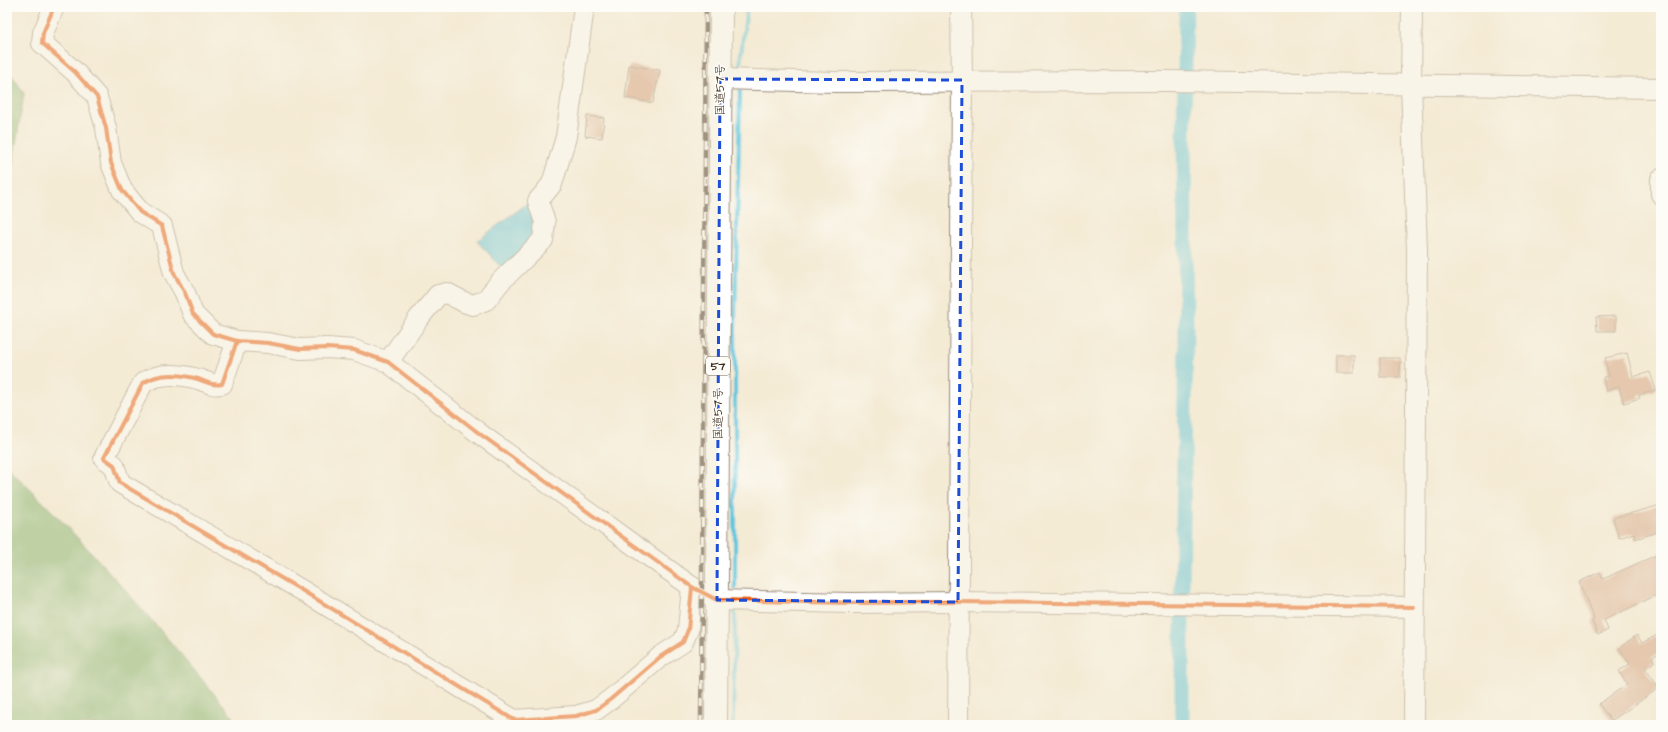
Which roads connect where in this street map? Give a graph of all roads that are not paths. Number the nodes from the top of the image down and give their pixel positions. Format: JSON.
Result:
{"nodes":[{"id":1,"x":54,"y":7,"type":"edge"},
{"id":2,"x":584,"y":7,"type":"edge"},
{"id":3,"x":721,"y":7,"type":"edge"},
{"id":4,"x":960,"y":7,"type":"edge"},
{"id":5,"x":1412,"y":7,"type":"edge"},
{"id":6,"x":720,"y":79,"type":"junction"},
{"id":7,"x":962,"y":80,"type":"junction"},
{"id":8,"x":1411,"y":83,"type":"junction"},
{"id":9,"x":1661,"y":88,"type":"edge"},
{"id":10,"x":1661,"y":179,"type":"edge"},
{"id":11,"x":1661,"y":194,"type":"edge"},
{"id":12,"x":237,"y":341,"type":"junction"},
{"id":13,"x":388,"y":362,"type":"junction"},
{"id":14,"x":692,"y":587,"type":"junction"},
{"id":15,"x":717,"y":600,"type":"junction"},
{"id":16,"x":958,"y":602,"type":"junction"},
{"id":17,"x":1414,"y":607,"type":"junction"},
{"id":18,"x":513,"y":723,"type":"edge"},
{"id":19,"x":716,"y":725,"type":"edge"},
{"id":20,"x":958,"y":725,"type":"edge"},
{"id":21,"x":1414,"y":725,"type":"edge"}],
"edges":[{"from":1,"to":12,"type":"street"},
{"from":2,"to":13,"type":"street"},
{"from":3,"to":6,"type":"highway","name":"国道57号","number":"57"},
{"from":4,"to":7,"type":"street"},
{"from":5,"to":8,"type":"street"},
{"from":6,"to":7,"type":"street"},
{"from":6,"to":15,"type":"highway","name":"国道57号","number":"57"},
{"from":7,"to":8,"type":"street"},
{"from":7,"to":16,"type":"street"},
{"from":8,"to":9,"type":"street"},
{"from":8,"to":17,"type":"street"},
{"from":10,"to":11,"type":"street"},
{"from":12,"to":13,"type":"street"},
{"from":12,"to":18,"type":"street"},
{"from":13,"to":14,"type":"street"},
{"from":14,"to":15,"type":"street"},
{"from":14,"to":18,"type":"street"},
{"from":15,"to":16,"type":"street"},
{"from":15,"to":19,"type":"highway","name":"国道57号","number":"57"},
{"from":16,"to":17,"type":"street"},
{"from":16,"to":20,"type":"street"},
{"from":17,"to":21,"type":"street"}]}
